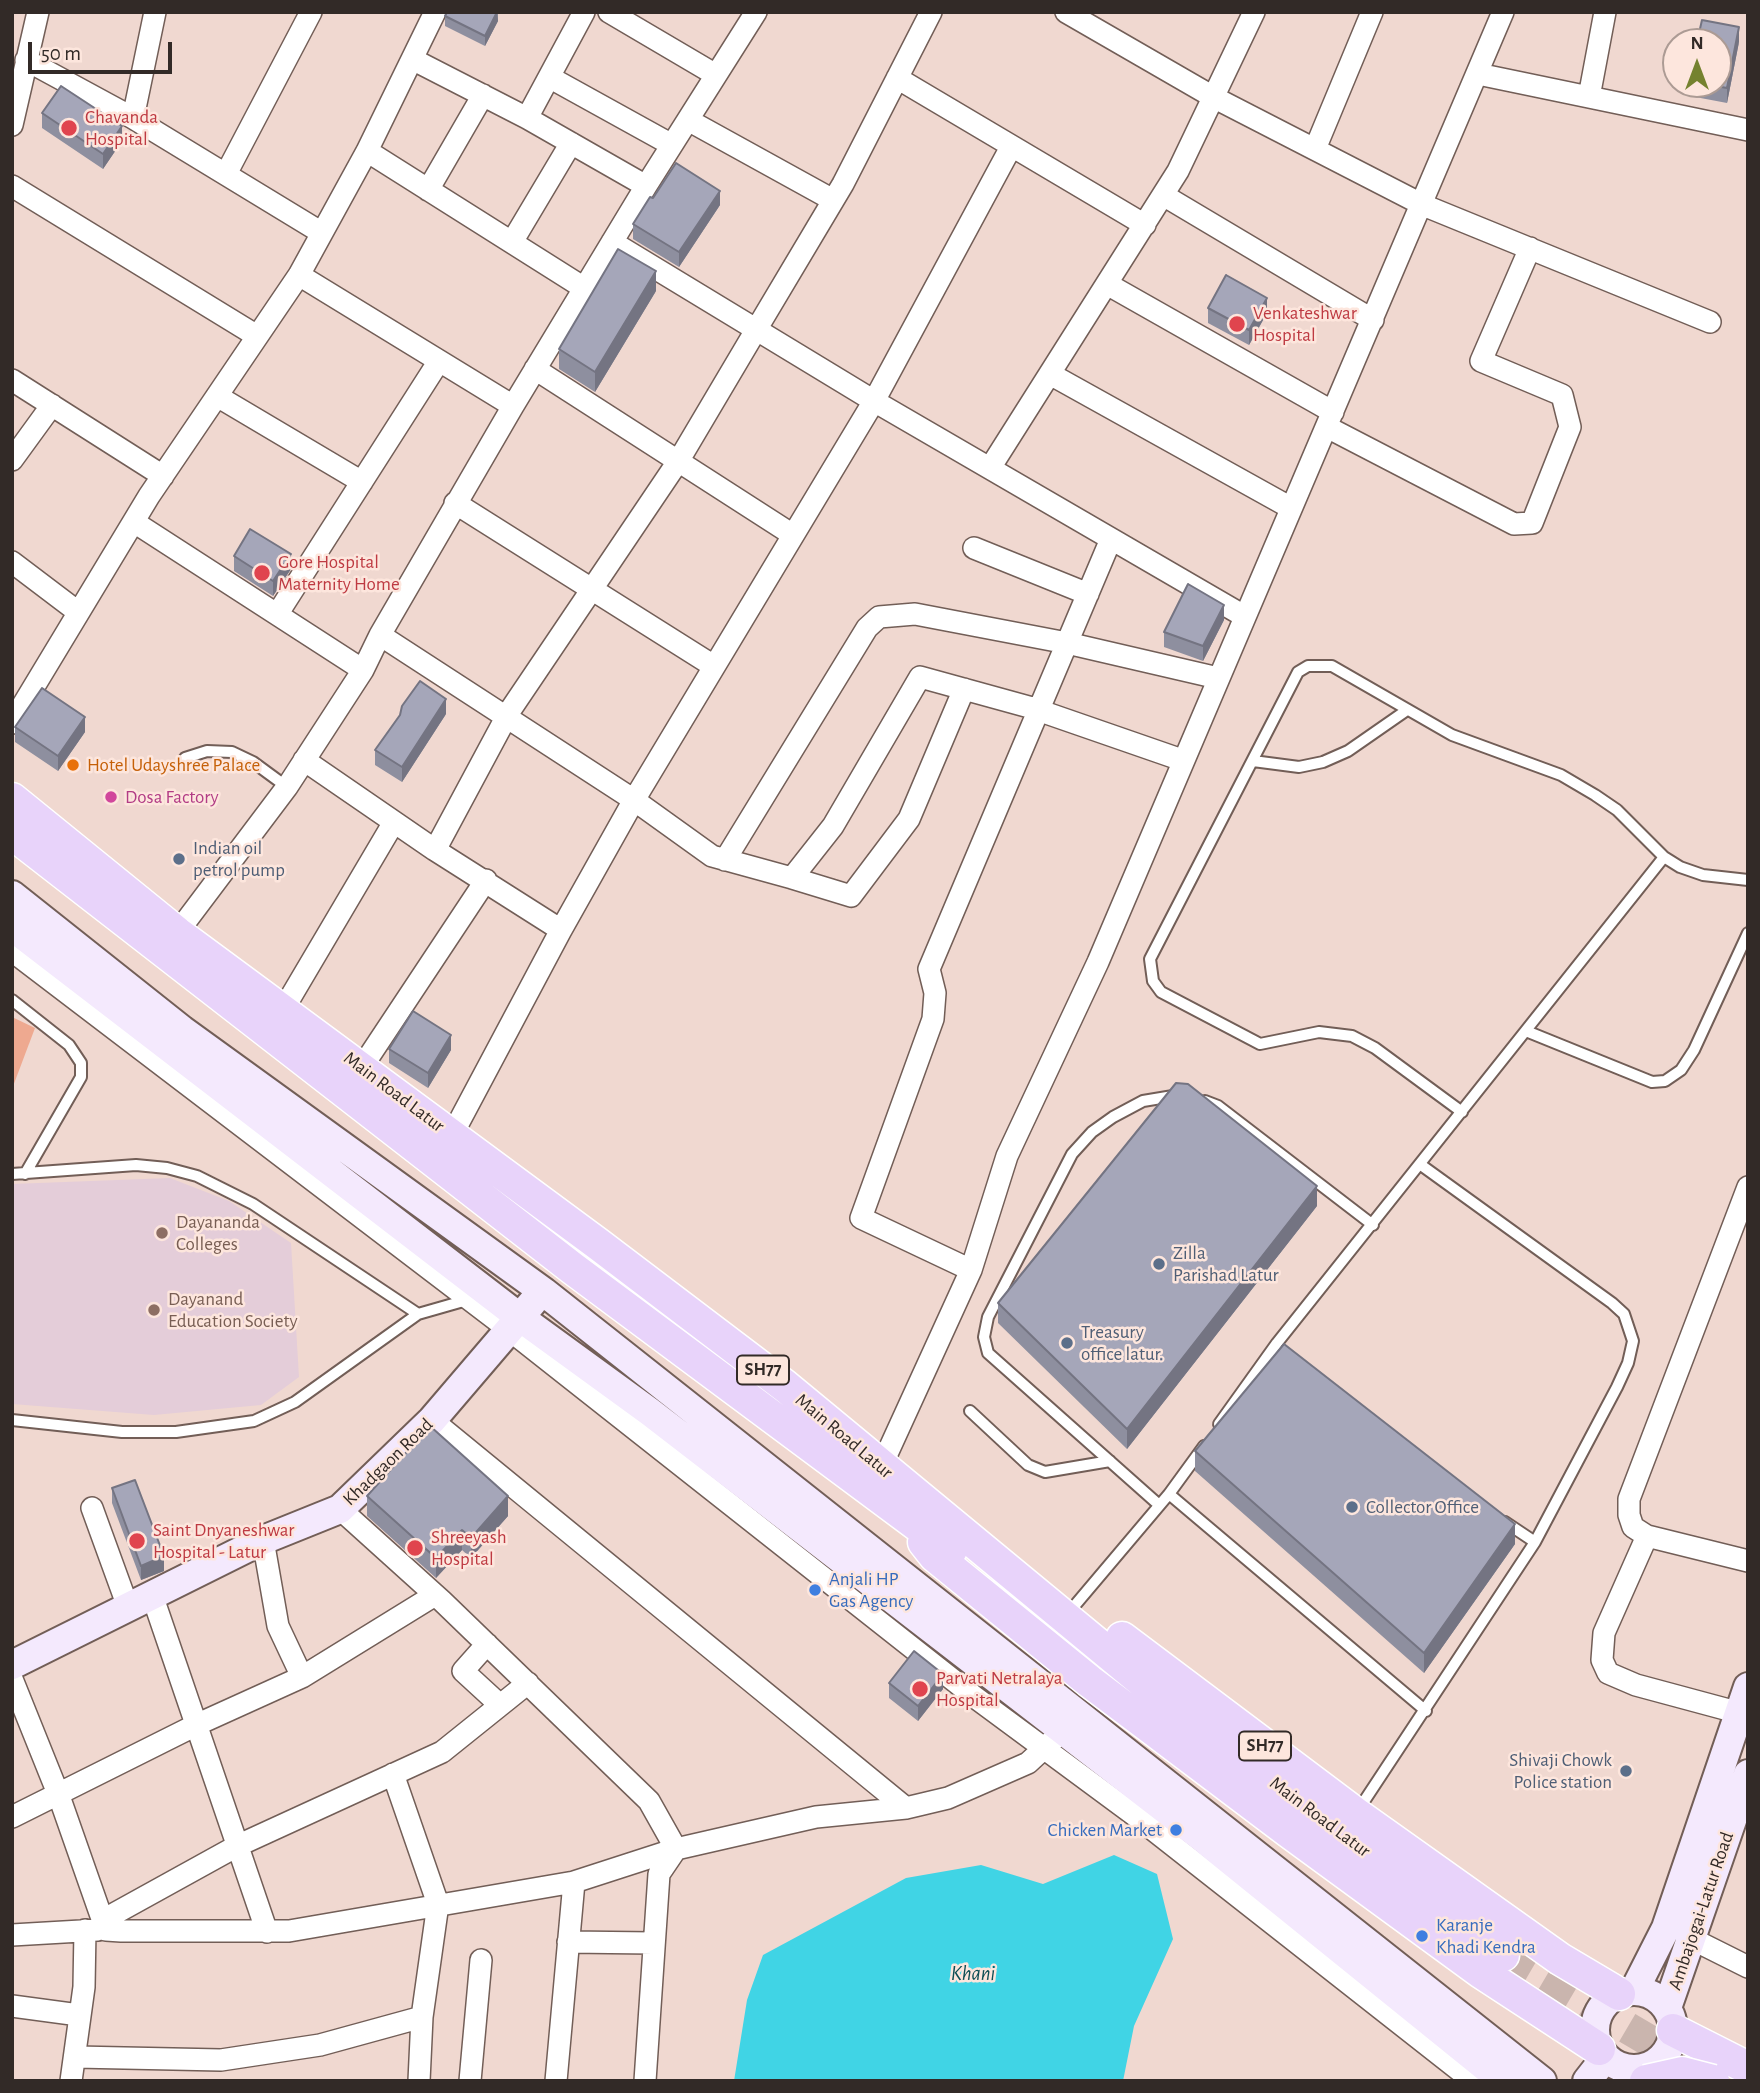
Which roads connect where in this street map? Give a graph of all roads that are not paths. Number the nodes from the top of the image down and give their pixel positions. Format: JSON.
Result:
{"nodes":[{"id":1,"x":38,"y":12,"type":"edge"},
{"id":2,"x":155,"y":12,"type":"edge"},
{"id":3,"x":311,"y":12,"type":"edge"},
{"id":4,"x":435,"y":12,"type":"edge"},
{"id":5,"x":609,"y":12,"type":"edge"},
{"id":6,"x":757,"y":12,"type":"edge"},
{"id":7,"x":931,"y":12,"type":"edge"},
{"id":8,"x":1066,"y":12,"type":"edge"},
{"id":9,"x":1254,"y":12,"type":"edge"},
{"id":10,"x":1371,"y":12,"type":"edge"},
{"id":11,"x":1503,"y":12,"type":"edge"},
{"id":12,"x":1605,"y":12,"type":"edge"},
{"id":13,"x":577,"y":14,"type":"edge"},
{"id":14,"x":412,"y":59,"type":"junction"},
{"id":15,"x":26,"y":60,"type":"junction"},
{"id":16,"x":1478,"y":74,"type":"junction"},
{"id":17,"x":716,"y":75,"type":"junction"},
{"id":18,"x":549,"y":77,"type":"junction"},
{"id":19,"x":897,"y":78,"type":"junction"},
{"id":20,"x":483,"y":95,"type":"junction"},
{"id":21,"x":1589,"y":97,"type":"junction"},
{"id":22,"x":1215,"y":98,"type":"junction"},
{"id":23,"x":133,"y":118,"type":"junction"},
{"id":24,"x":527,"y":118,"type":"junction"},
{"id":25,"x":688,"y":120,"type":"junction"},
{"id":26,"x":12,"y":125,"type":"edge"},
{"id":27,"x":1748,"y":130,"type":"edge"},
{"id":28,"x":571,"y":143,"type":"junction"},
{"id":29,"x":672,"y":145,"type":"junction"},
{"id":30,"x":1011,"y":147,"type":"junction"},
{"id":31,"x":1315,"y":149,"type":"junction"},
{"id":32,"x":367,"y":151,"type":"junction"},
{"id":33,"x":226,"y":174,"type":"junction"},
{"id":34,"x":12,"y":186,"type":"edge"},
{"id":35,"x":646,"y":186,"type":"junction"},
{"id":36,"x":428,"y":190,"type":"junction"},
{"id":37,"x":1163,"y":195,"type":"junction"},
{"id":38,"x":833,"y":200,"type":"junction"},
{"id":39,"x":1423,"y":205,"type":"junction"},
{"id":40,"x":1144,"y":225,"type":"junction"},
{"id":41,"x":322,"y":233,"type":"junction"},
{"id":42,"x":512,"y":242,"type":"junction"},
{"id":43,"x":612,"y":242,"type":"junction"},
{"id":44,"x":1530,"y":248,"type":"junction"},
{"id":45,"x":299,"y":275,"type":"junction"},
{"id":46,"x":1107,"y":284,"type":"junction"},
{"id":47,"x":584,"y":288,"type":"junction"},
{"id":48,"x":1373,"y":320,"type":"junction"},
{"id":49,"x":1710,"y":322,"type":"dead end"},
{"id":50,"x":756,"y":330,"type":"junction"},
{"id":51,"x":257,"y":337,"type":"junction"},
{"id":52,"x":439,"y":360,"type":"junction"},
{"id":53,"x":535,"y":369,"type":"junction"},
{"id":54,"x":1050,"y":374,"type":"junction"},
{"id":55,"x":12,"y":380,"type":"edge"},
{"id":56,"x":217,"y":396,"type":"junction"},
{"id":57,"x":874,"y":401,"type":"junction"},
{"id":58,"x":51,"y":405,"type":"junction"},
{"id":59,"x":513,"y":406,"type":"junction"},
{"id":60,"x":1330,"y":420,"type":"junction"},
{"id":61,"x":12,"y":460,"type":"edge"},
{"id":62,"x":678,"y":461,"type":"junction"},
{"id":63,"x":990,"y":468,"type":"junction"},
{"id":64,"x":163,"y":476,"type":"junction"},
{"id":65,"x":362,"y":482,"type":"junction"},
{"id":66,"x":455,"y":503,"type":"junction"},
{"id":67,"x":1292,"y":508,"type":"junction"},
{"id":68,"x":134,"y":522,"type":"junction"},
{"id":69,"x":793,"y":535,"type":"junction"},
{"id":70,"x":1111,"y":539,"type":"junction"},
{"id":71,"x":974,"y":548,"type":"dead end"},
{"id":72,"x":12,"y":562,"type":"edge"},
{"id":73,"x":592,"y":589,"type":"junction"},
{"id":74,"x":1088,"y":594,"type":"junction"},
{"id":75,"x":78,"y":612,"type":"junction"},
{"id":76,"x":278,"y":613,"type":"junction"},
{"id":77,"x":1244,"y":616,"type":"junction"},
{"id":78,"x":380,"y":635,"type":"junction"},
{"id":79,"x":1067,"y":643,"type":"junction"},
{"id":80,"x":712,"y":665,"type":"junction"},
{"id":81,"x":363,"y":670,"type":"junction"},
{"id":82,"x":1218,"y":678,"type":"junction"},
{"id":83,"x":964,"y":689,"type":"junction"},
{"id":84,"x":1038,"y":710,"type":"junction"},
{"id":85,"x":1407,"y":710,"type":"junction"},
{"id":86,"x":507,"y":717,"type":"junction"},
{"id":87,"x":12,"y":723,"type":"edge"},
{"id":88,"x":185,"y":758,"type":"dead end"},
{"id":89,"x":304,"y":760,"type":"junction"},
{"id":90,"x":1182,"y":760,"type":"junction"},
{"id":91,"x":1253,"y":761,"type":"junction"},
{"id":92,"x":287,"y":787,"type":"junction"},
{"id":93,"x":12,"y":799,"type":"edge"},
{"id":94,"x":634,"y":800,"type":"junction"},
{"id":95,"x":394,"y":822,"type":"junction"},
{"id":96,"x":12,"y":833,"type":"edge"},
{"id":97,"x":435,"y":850,"type":"junction"},
{"id":98,"x":1664,"y":857,"type":"junction"},
{"id":99,"x":725,"y":860,"type":"junction"},
{"id":100,"x":792,"y":878,"type":"junction"},
{"id":101,"x":486,"y":880,"type":"junction"},
{"id":102,"x":1748,"y":880,"type":"edge"},
{"id":103,"x":12,"y":895,"type":"edge"},
{"id":104,"x":12,"y":927,"type":"edge"},
{"id":105,"x":561,"y":930,"type":"junction"},
{"id":106,"x":177,"y":933,"type":"junction"},
{"id":107,"x":1748,"y":933,"type":"edge"},
{"id":108,"x":12,"y":951,"type":"edge"},
{"id":109,"x":12,"y":1000,"type":"edge"},
{"id":110,"x":284,"y":1010,"type":"junction"},
{"id":111,"x":1526,"y":1031,"type":"junction"},
{"id":112,"x":362,"y":1067,"type":"junction"},
{"id":113,"x":1462,"y":1112,"type":"junction"},
{"id":114,"x":452,"y":1135,"type":"junction"},
{"id":115,"x":1421,"y":1165,"type":"junction"},
{"id":116,"x":12,"y":1174,"type":"edge"},
{"id":117,"x":24,"y":1174,"type":"junction"},
{"id":118,"x":1748,"y":1187,"type":"edge"},
{"id":119,"x":1373,"y":1225,"type":"junction"},
{"id":120,"x":598,"y":1244,"type":"junction"},
{"id":121,"x":572,"y":1268,"type":"junction"},
{"id":122,"x":971,"y":1270,"type":"junction"},
{"id":123,"x":544,"y":1292,"type":"junction"},
{"id":124,"x":469,"y":1299,"type":"junction"},
{"id":125,"x":418,"y":1314,"type":"junction"},
{"id":126,"x":513,"y":1323,"type":"junction"},
{"id":127,"x":1277,"y":1343,"type":"junction"},
{"id":128,"x":1288,"y":1352,"type":"edge"},
{"id":129,"x":970,"y":1411,"type":"dead end"},
{"id":130,"x":12,"y":1420,"type":"edge"},
{"id":131,"x":432,"y":1420,"type":"junction"},
{"id":132,"x":1215,"y":1429,"type":"edge"},
{"id":133,"x":1208,"y":1440,"type":"edge"},
{"id":134,"x":1110,"y":1461,"type":"junction"},
{"id":135,"x":881,"y":1467,"type":"junction"},
{"id":136,"x":1169,"y":1494,"type":"junction"},
{"id":137,"x":909,"y":1504,"type":"junction"},
{"id":138,"x":1158,"y":1504,"type":"junction"},
{"id":139,"x":92,"y":1508,"type":"dead end"},
{"id":140,"x":340,"y":1509,"type":"junction"},
{"id":141,"x":1495,"y":1516,"type":"edge"},
{"id":142,"x":1647,"y":1536,"type":"junction"},
{"id":143,"x":263,"y":1540,"type":"junction"},
{"id":144,"x":1535,"y":1542,"type":"junction"},
{"id":145,"x":1748,"y":1561,"type":"edge"},
{"id":146,"x":435,"y":1595,"type":"junction"},
{"id":147,"x":140,"y":1601,"type":"junction"},
{"id":148,"x":1076,"y":1604,"type":"junction"},
{"id":149,"x":487,"y":1644,"type":"junction"},
{"id":150,"x":12,"y":1665,"type":"edge"},
{"id":151,"x":302,"y":1676,"type":"junction"},
{"id":152,"x":12,"y":1679,"type":"edge"},
{"id":153,"x":528,"y":1683,"type":"junction"},
{"id":154,"x":1744,"y":1700,"type":"edge"},
{"id":155,"x":500,"y":1705,"type":"junction"},
{"id":156,"x":1426,"y":1712,"type":"junction"},
{"id":157,"x":196,"y":1725,"type":"junction"},
{"id":158,"x":1062,"y":1731,"type":"junction"},
{"id":159,"x":393,"y":1774,"type":"junction"},
{"id":160,"x":1748,"y":1774,"type":"edge"},
{"id":161,"x":59,"y":1796,"type":"junction"},
{"id":162,"x":906,"y":1808,"type":"junction"},
{"id":163,"x":1356,"y":1814,"type":"junction"},
{"id":164,"x":12,"y":1817,"type":"edge"},
{"id":165,"x":237,"y":1846,"type":"junction"},
{"id":166,"x":676,"y":1849,"type":"junction"},
{"id":167,"x":574,"y":1882,"type":"junction"},
{"id":168,"x":439,"y":1904,"type":"junction"},
{"id":169,"x":98,"y":1927,"type":"junction"},
{"id":170,"x":267,"y":1932,"type":"junction"},
{"id":171,"x":12,"y":1935,"type":"edge"},
{"id":172,"x":1692,"y":1939,"type":"junction"},
{"id":173,"x":568,"y":1942,"type":"junction"},
{"id":174,"x":653,"y":1943,"type":"junction"},
{"id":175,"x":1497,"y":1960,"type":"tunnel mouth"},
{"id":176,"x":481,"y":1961,"type":"dead end"},
{"id":177,"x":1748,"y":1967,"type":"edge"},
{"id":178,"x":1626,"y":1992,"type":"junction"},
{"id":179,"x":12,"y":2006,"type":"edge"},
{"id":180,"x":79,"y":2015,"type":"junction"},
{"id":181,"x":422,"y":2017,"type":"junction"},
{"id":182,"x":1670,"y":2019,"type":"junction"},
{"id":183,"x":1602,"y":2053,"type":"junction"},
{"id":184,"x":76,"y":2057,"type":"junction"},
{"id":185,"x":1748,"y":2068,"type":"edge"},
{"id":186,"x":1646,"y":2076,"type":"edge"},
{"id":187,"x":71,"y":2081,"type":"edge"},
{"id":188,"x":419,"y":2081,"type":"edge"},
{"id":189,"x":470,"y":2081,"type":"edge"},
{"id":190,"x":556,"y":2081,"type":"edge"},
{"id":191,"x":645,"y":2081,"type":"edge"},
{"id":192,"x":1473,"y":2081,"type":"edge"},
{"id":193,"x":1503,"y":2081,"type":"edge"},
{"id":194,"x":1542,"y":2081,"type":"edge"},
{"id":195,"x":1587,"y":2081,"type":"edge"},
{"id":196,"x":1713,"y":2081,"type":"edge"}],
"edges":[{"from":1,"to":15,"type":"street"},
{"from":2,"to":23,"type":"street"},
{"from":3,"to":33,"type":"street"},
{"from":4,"to":14,"type":"street"},
{"from":5,"to":17,"type":"street"},
{"from":6,"to":17,"type":"street"},
{"from":7,"to":19,"type":"street"},
{"from":8,"to":22,"type":"street"},
{"from":9,"to":22,"type":"street"},
{"from":10,"to":31,"type":"street"},
{"from":11,"to":16,"type":"street"},
{"from":12,"to":21,"type":"street"},
{"from":13,"to":18,"type":"street"},
{"from":14,"to":20,"type":"street"},
{"from":14,"to":32,"type":"street"},
{"from":15,"to":23,"type":"street"},
{"from":15,"to":26,"type":"street"},
{"from":16,"to":21,"type":"street"},
{"from":16,"to":39,"type":"street"},
{"from":17,"to":25,"type":"street"},
{"from":18,"to":24,"type":"street"},
{"from":18,"to":29,"type":"street"},
{"from":19,"to":30,"type":"street"},
{"from":19,"to":38,"type":"street"},
{"from":20,"to":24,"type":"street"},
{"from":20,"to":36,"type":"street"},
{"from":21,"to":27,"type":"street"},
{"from":22,"to":31,"type":"street"},
{"from":22,"to":37,"type":"street"},
{"from":23,"to":33,"type":"street"},
{"from":24,"to":28,"type":"street"},
{"from":25,"to":29,"type":"street"},
{"from":25,"to":38,"type":"street"},
{"from":28,"to":35,"type":"street"},
{"from":28,"to":42,"type":"street"},
{"from":29,"to":35,"type":"street"},
{"from":30,"to":40,"type":"street"},
{"from":30,"to":57,"type":"street"},
{"from":31,"to":39,"type":"street"},
{"from":32,"to":36,"type":"street"},
{"from":32,"to":41,"type":"street"},
{"from":33,"to":41,"type":"street"},
{"from":34,"to":51,"type":"street"},
{"from":35,"to":43,"type":"street"},
{"from":36,"to":42,"type":"street"},
{"from":37,"to":40,"type":"street"},
{"from":37,"to":48,"type":"street"},
{"from":38,"to":50,"type":"street"},
{"from":39,"to":44,"type":"street"},
{"from":39,"to":48,"type":"street"},
{"from":40,"to":46,"type":"street"},
{"from":41,"to":45,"type":"street"},
{"from":42,"to":47,"type":"street"},
{"from":43,"to":47,"type":"street"},
{"from":43,"to":50,"type":"street"},
{"from":44,"to":49,"type":"street"},
{"from":44,"to":60,"type":"street"},
{"from":45,"to":51,"type":"street"},
{"from":45,"to":52,"type":"street"},
{"from":46,"to":54,"type":"street"},
{"from":46,"to":60,"type":"street"},
{"from":47,"to":53,"type":"street"},
{"from":48,"to":60,"type":"street"},
{"from":50,"to":57,"type":"street"},
{"from":50,"to":62,"type":"street"},
{"from":51,"to":56,"type":"street"},
{"from":52,"to":59,"type":"street"},
{"from":52,"to":65,"type":"street"},
{"from":53,"to":59,"type":"street"},
{"from":53,"to":62,"type":"street"},
{"from":54,"to":63,"type":"street"},
{"from":54,"to":67,"type":"street"},
{"from":55,"to":58,"type":"street"},
{"from":56,"to":64,"type":"street"},
{"from":56,"to":65,"type":"street"},
{"from":57,"to":63,"type":"street"},
{"from":57,"to":69,"type":"street"},
{"from":58,"to":61,"type":"street"},
{"from":58,"to":64,"type":"street"},
{"from":59,"to":66,"type":"street"},
{"from":60,"to":67,"type":"street"},
{"from":62,"to":69,"type":"street"},
{"from":62,"to":73,"type":"street"},
{"from":63,"to":70,"type":"street"},
{"from":64,"to":68,"type":"street"},
{"from":65,"to":76,"type":"street"},
{"from":66,"to":73,"type":"street"},
{"from":66,"to":78,"type":"street"},
{"from":67,"to":77,"type":"street"},
{"from":68,"to":75,"type":"street"},
{"from":68,"to":76,"type":"street"},
{"from":69,"to":80,"type":"street"},
{"from":70,"to":74,"type":"street"},
{"from":70,"to":77,"type":"street"},
{"from":71,"to":74,"type":"street"},
{"from":72,"to":75,"type":"street"},
{"from":73,"to":80,"type":"street"},
{"from":73,"to":86,"type":"street"},
{"from":74,"to":79,"type":"street"},
{"from":75,"to":87,"type":"street"},
{"from":76,"to":81,"type":"street"},
{"from":77,"to":82,"type":"street"},
{"from":78,"to":81,"type":"street"},
{"from":78,"to":86,"type":"street"},
{"from":79,"to":82,"type":"street"},
{"from":79,"to":84,"type":"street"},
{"from":79,"to":99,"type":"street"},
{"from":80,"to":94,"type":"street"},
{"from":81,"to":89,"type":"street"},
{"from":82,"to":90,"type":"street"},
{"from":83,"to":84,"type":"street"},
{"from":83,"to":100,"type":"street"},
{"from":83,"to":100,"type":"street"},
{"from":84,"to":90,"type":"street"},
{"from":84,"to":122,"type":"street"},
{"from":85,"to":91,"type":"lane"},
{"from":85,"to":91,"type":"lane"},
{"from":85,"to":98,"type":"lane"},
{"from":86,"to":94,"type":"street"},
{"from":86,"to":97,"type":"street"},
{"from":88,"to":92,"type":"lane"},
{"from":89,"to":92,"type":"street"},
{"from":89,"to":95,"type":"street"},
{"from":90,"to":122,"type":"street"},
{"from":91,"to":113,"type":"lane"},
{"from":92,"to":106,"type":"street"},
{"from":93,"to":106,"type":"main road","name":"Main Road Latur","number":"SH77"},
{"from":94,"to":99,"type":"street"},
{"from":94,"to":105,"type":"street"},
{"from":95,"to":97,"type":"street"},
{"from":95,"to":110,"type":"street"},
{"from":96,"to":121,"type":"main road","name":"Main Road Latur","number":"SH77"},
{"from":97,"to":101,"type":"street"},
{"from":98,"to":102,"type":"lane"},
{"from":98,"to":111,"type":"lane"},
{"from":99,"to":100,"type":"street"},
{"from":101,"to":105,"type":"street"},
{"from":101,"to":112,"type":"street"},
{"from":103,"to":123,"type":"street"},
{"from":104,"to":126,"type":"street"},
{"from":105,"to":114,"type":"street"},
{"from":106,"to":110,"type":"main road","name":"Main Road Latur","number":"SH77"},
{"from":107,"to":111,"type":"lane"},
{"from":108,"to":124,"type":"street"},
{"from":109,"to":117,"type":"lane"},
{"from":110,"to":112,"type":"main road","name":"Main Road Latur","number":"SH77"},
{"from":111,"to":113,"type":"lane"},
{"from":112,"to":114,"type":"main road","name":"Main Road Latur","number":"SH77"},
{"from":113,"to":115,"type":"lane"},
{"from":114,"to":120,"type":"main road","name":"Main Road Latur","number":"SH77"},
{"from":115,"to":119,"type":"lane"},
{"from":115,"to":144,"type":"lane"},
{"from":116,"to":117,"type":"lane"},
{"from":117,"to":125,"type":"lane"},
{"from":118,"to":142,"type":"street"},
{"from":119,"to":127,"type":"lane"},
{"from":119,"to":134,"type":"lane"},
{"from":120,"to":121,"type":"street","name":"Khadgaon Road"},
{"from":120,"to":135,"type":"main road","name":"Main Road Latur","number":"SH77"},
{"from":121,"to":123,"type":"street","name":"Khadgaon Road"},
{"from":121,"to":137,"type":"main road","name":"Main Road Latur","number":"SH77"},
{"from":122,"to":135,"type":"street"},
{"from":123,"to":126,"type":"street","name":"Khadgaon Road"},
{"from":123,"to":158,"type":"street"},
{"from":124,"to":125,"type":"lane"},
{"from":124,"to":126,"type":"street"},
{"from":125,"to":130,"type":"lane"},
{"from":126,"to":131,"type":"street","name":"Khadgaon Road"},
{"from":126,"to":158,"type":"street"},
{"from":127,"to":128,"type":"lane"},
{"from":127,"to":132,"type":"lane"},
{"from":129,"to":134,"type":"lane"},
{"from":131,"to":140,"type":"street","name":"Khadgaon Road"},
{"from":131,"to":162,"type":"street"},
{"from":133,"to":136,"type":"lane"},
{"from":134,"to":138,"type":"lane"},
{"from":135,"to":137,"type":"main road","name":"Main Road Latur","number":"SH77"},
{"from":136,"to":138,"type":"lane"},
{"from":136,"to":156,"type":"lane"},
{"from":137,"to":148,"type":"main road","number":"SH77"},
{"from":137,"to":175,"type":"main road","name":"Main Road Latur","number":"SH77"},
{"from":137,"to":183,"type":"main road","number":"SH77"},
{"from":138,"to":148,"type":"lane"},
{"from":139,"to":147,"type":"street"},
{"from":140,"to":143,"type":"street","name":"Khadgaon Road"},
{"from":140,"to":146,"type":"street"},
{"from":141,"to":144,"type":"lane"},
{"from":142,"to":145,"type":"street"},
{"from":142,"to":154,"type":"street"},
{"from":143,"to":147,"type":"street","name":"Khadgaon Road"},
{"from":143,"to":151,"type":"street"},
{"from":144,"to":156,"type":"lane"},
{"from":146,"to":149,"type":"street"},
{"from":146,"to":151,"type":"street"},
{"from":147,"to":150,"type":"street","name":"Khadgaon Road"},
{"from":147,"to":157,"type":"street"},
{"from":148,"to":163,"type":"main road","number":"SH77"},
{"from":149,"to":153,"type":"street"},
{"from":149,"to":155,"type":"street"},
{"from":151,"to":157,"type":"street"},
{"from":152,"to":161,"type":"street"},
{"from":153,"to":155,"type":"street"},
{"from":153,"to":166,"type":"street"},
{"from":154,"to":178,"type":"street"},
{"from":155,"to":159,"type":"street"},
{"from":156,"to":163,"type":"lane"},
{"from":157,"to":161,"type":"street"},
{"from":157,"to":165,"type":"street"},
{"from":158,"to":162,"type":"street"},
{"from":158,"to":192,"type":"street"},
{"from":158,"to":193,"type":"street"},
{"from":158,"to":194,"type":"street"},
{"from":159,"to":165,"type":"street"},
{"from":159,"to":168,"type":"street"},
{"from":160,"to":172,"type":"street","name":"Ambajogai-Latur Road"},
{"from":161,"to":164,"type":"street"},
{"from":161,"to":169,"type":"street"},
{"from":162,"to":166,"type":"street"},
{"from":163,"to":178,"type":"main road","number":"SH77"},
{"from":165,"to":169,"type":"street"},
{"from":165,"to":170,"type":"street"},
{"from":166,"to":167,"type":"street"},
{"from":166,"to":174,"type":"street"},
{"from":167,"to":168,"type":"street"},
{"from":167,"to":173,"type":"street"},
{"from":168,"to":170,"type":"street"},
{"from":168,"to":181,"type":"street"},
{"from":169,"to":170,"type":"street"},
{"from":169,"to":171,"type":"street"},
{"from":169,"to":180,"type":"street"},
{"from":172,"to":177,"type":"street"},
{"from":172,"to":182,"type":"street","name":"Ambajogai-Latur Road"},
{"from":173,"to":174,"type":"street"},
{"from":173,"to":190,"type":"street"},
{"from":174,"to":191,"type":"street"},
{"from":176,"to":189,"type":"street"},
{"from":178,"to":182,"type":"street"},
{"from":178,"to":183,"type":"street"},
{"from":179,"to":180,"type":"street"},
{"from":180,"to":184,"type":"street"},
{"from":181,"to":184,"type":"street"},
{"from":181,"to":188,"type":"street"},
{"from":182,"to":185,"type":"main road"},
{"from":182,"to":186,"type":"street"},
{"from":183,"to":186,"type":"street"},
{"from":183,"to":195,"type":"street"},
{"from":184,"to":187,"type":"street"},
{"from":186,"to":196,"type":"main road","bridge":true}]}
